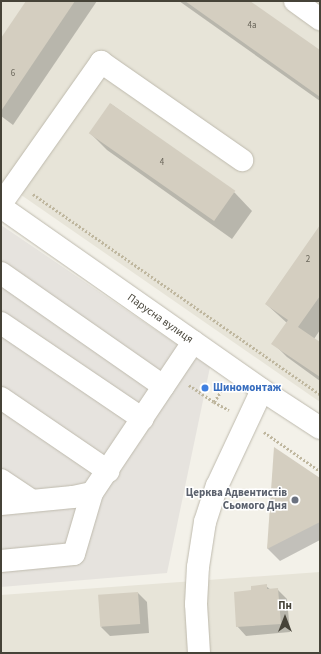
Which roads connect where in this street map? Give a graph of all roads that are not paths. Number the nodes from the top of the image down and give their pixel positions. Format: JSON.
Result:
{"nodes":[{"id":1,"x":295,"y":1,"type":"edge"},
{"id":2,"x":320,"y":19,"type":"edge"},
{"id":3,"x":242,"y":160,"type":"dead end"},
{"id":4,"x":1,"y":204,"type":"edge"},
{"id":5,"x":1,"y":207,"type":"edge"},
{"id":6,"x":1,"y":273,"type":"edge"},
{"id":7,"x":1,"y":323,"type":"edge"},
{"id":8,"x":192,"y":342,"type":"junction"},
{"id":9,"x":163,"y":386,"type":"junction"},
{"id":10,"x":262,"y":390,"type":"junction"},
{"id":11,"x":1,"y":398,"type":"edge"},
{"id":12,"x":143,"y":419,"type":"junction"},
{"id":13,"x":320,"y":428,"type":"edge"},
{"id":14,"x":108,"y":471,"type":"junction"},
{"id":15,"x":1,"y":480,"type":"edge"},
{"id":16,"x":92,"y":493,"type":"junction"},
{"id":17,"x":32,"y":501,"type":"junction"},
{"id":18,"x":1,"y":504,"type":"edge"},
{"id":19,"x":1,"y":560,"type":"edge"},
{"id":20,"x":199,"y":653,"type":"edge"}],
"edges":[{"from":1,"to":2,"type":"street"},
{"from":3,"to":4,"type":"street"},
{"from":5,"to":8,"type":"street","name":"Парусна вулиця"},
{"from":6,"to":9,"type":"street"},
{"from":7,"to":12,"type":"street"},
{"from":8,"to":9,"type":"street"},
{"from":8,"to":10,"type":"street","name":"Парусна вулиця"},
{"from":9,"to":12,"type":"street"},
{"from":10,"to":13,"type":"street","name":"Парусна вулиця"},
{"from":10,"to":20,"type":"street"},
{"from":11,"to":14,"type":"street"},
{"from":12,"to":14,"type":"street"},
{"from":14,"to":16,"type":"street"},
{"from":15,"to":17,"type":"street"},
{"from":16,"to":17,"type":"street"},
{"from":16,"to":19,"type":"street"},
{"from":17,"to":18,"type":"street"}]}
